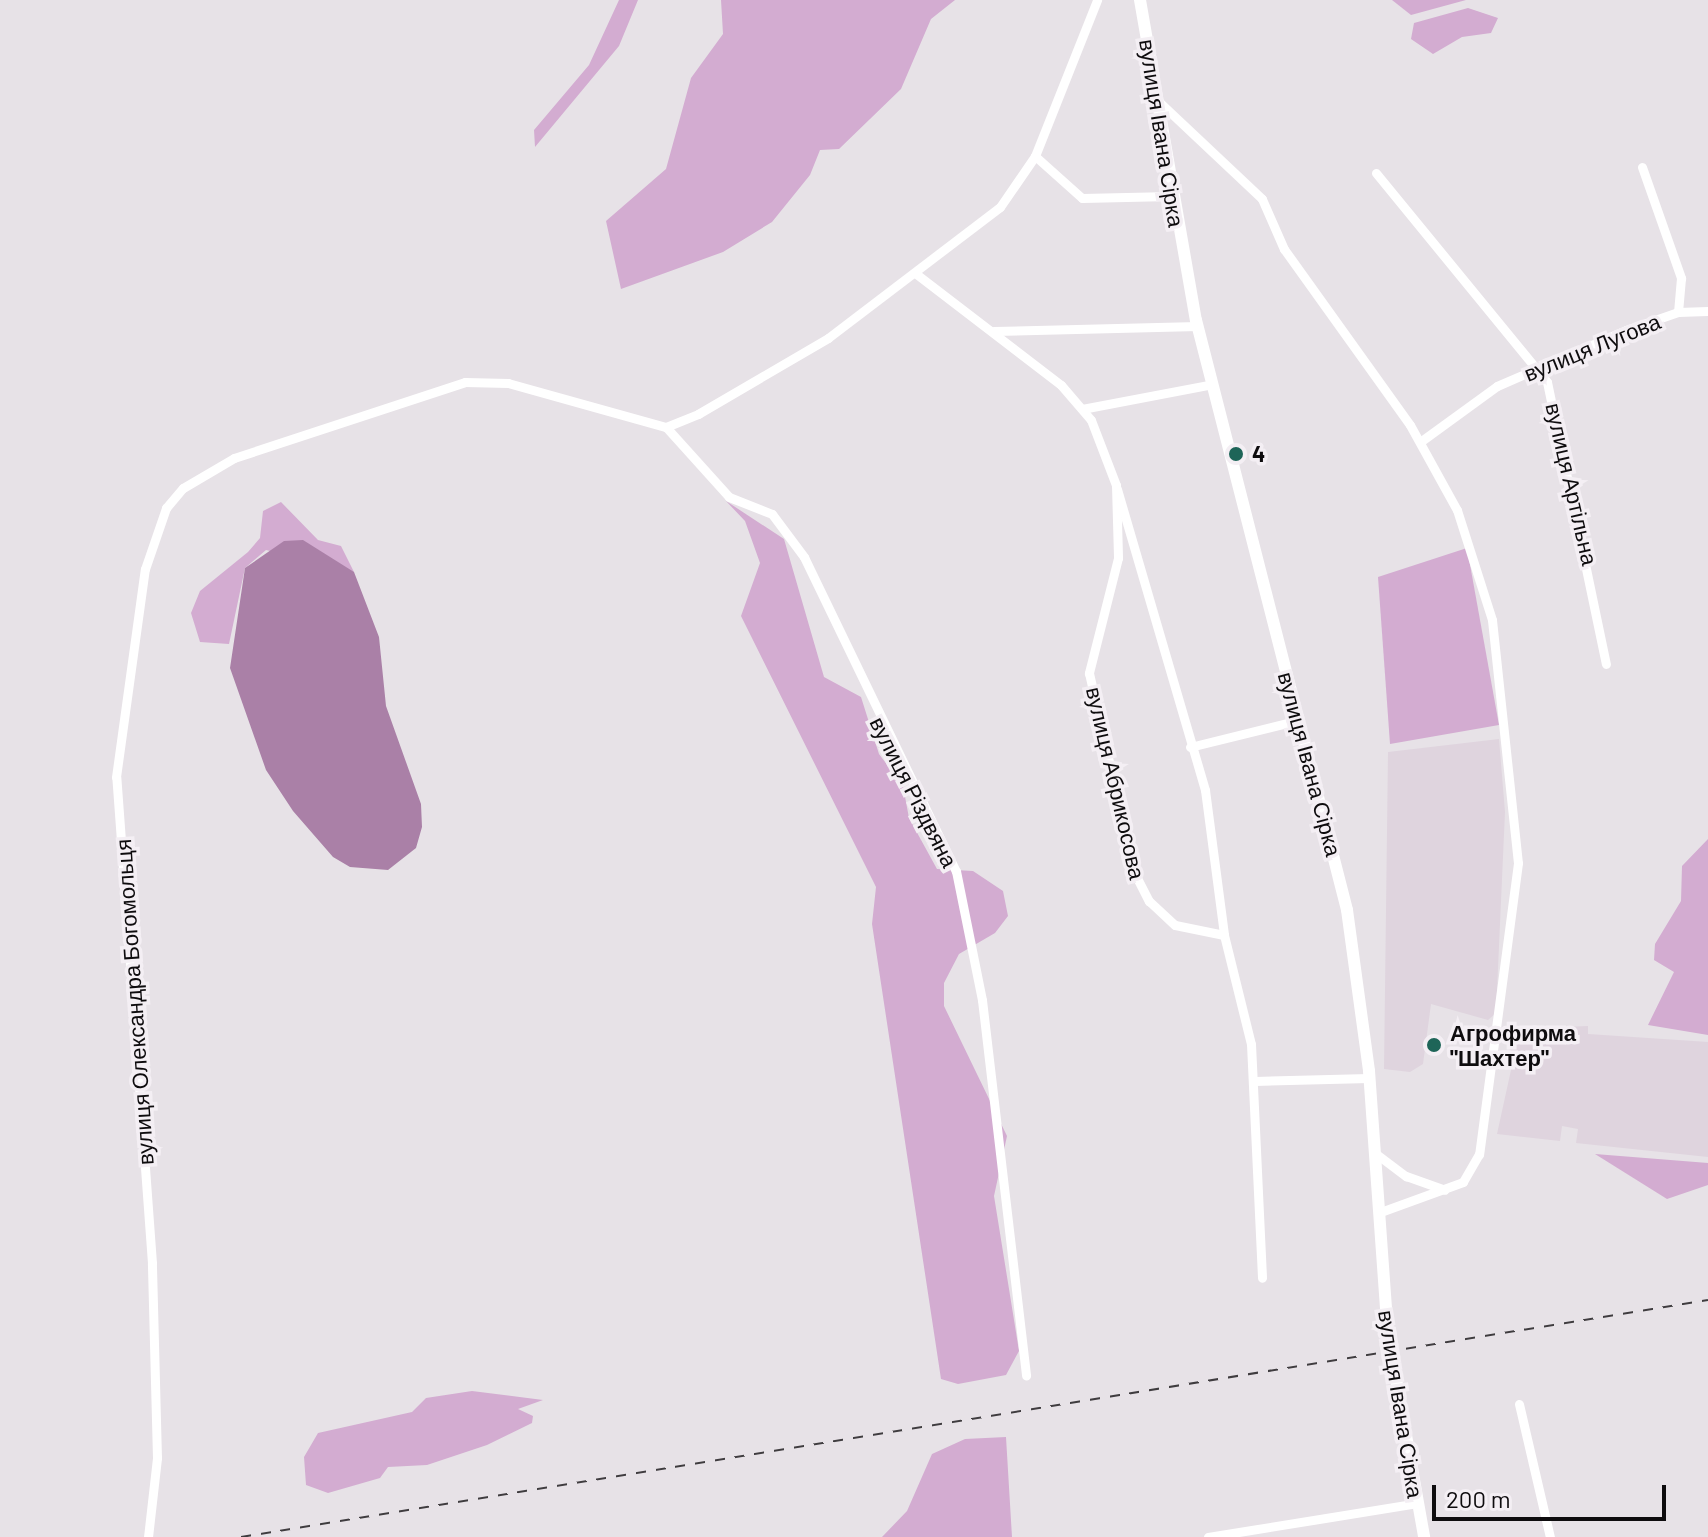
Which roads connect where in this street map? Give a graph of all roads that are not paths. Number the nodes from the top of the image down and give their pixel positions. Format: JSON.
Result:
{"nodes":[{"id":1,"x":1097,"y":0,"type":"edge"},
{"id":2,"x":1140,"y":0,"type":"edge"},
{"id":3,"x":1155,"y":98,"type":"junction"},
{"id":4,"x":1035,"y":156,"type":"junction"},
{"id":5,"x":1642,"y":167,"type":"dead end"},
{"id":6,"x":1376,"y":173,"type":"dead end"},
{"id":7,"x":1171,"y":196,"type":"junction"},
{"id":8,"x":915,"y":273,"type":"junction"},
{"id":9,"x":1708,"y":311,"type":"edge"},
{"id":10,"x":1678,"y":312,"type":"junction"},
{"id":11,"x":1198,"y":326,"type":"junction"},
{"id":12,"x":994,"y":331,"type":"junction"},
{"id":13,"x":1539,"y":369,"type":"junction"},
{"id":14,"x":1213,"y":384,"type":"junction"},
{"id":15,"x":1082,"y":409,"type":"junction"},
{"id":16,"x":666,"y":427,"type":"junction"},
{"id":17,"x":1420,"y":442,"type":"junction"},
{"id":18,"x":1116,"y":485,"type":"junction"},
{"id":19,"x":1606,"y":664,"type":"dead end"},
{"id":20,"x":1299,"y":720,"type":"junction"},
{"id":21,"x":1190,"y":747,"type":"junction"},
{"id":22,"x":1224,"y":935,"type":"junction"},
{"id":23,"x":1369,"y":1078,"type":"junction"},
{"id":24,"x":1255,"y":1081,"type":"junction"},
{"id":25,"x":1374,"y":1152,"type":"junction"},
{"id":26,"x":1445,"y":1190,"type":"junction"},
{"id":27,"x":1378,"y":1213,"type":"junction"},
{"id":28,"x":1262,"y":1278,"type":"dead end"},
{"id":29,"x":1026,"y":1375,"type":"dead end"},
{"id":30,"x":1519,"y":1404,"type":"dead end"},
{"id":31,"x":1417,"y":1503,"type":"junction"},
{"id":32,"x":148,"y":1537,"type":"edge"},
{"id":33,"x":1208,"y":1537,"type":"edge"},
{"id":34,"x":1424,"y":1537,"type":"edge"},
{"id":35,"x":1550,"y":1537,"type":"edge"}],
"edges":[{"from":1,"to":4,"type":"street"},
{"from":2,"to":3,"type":"street","name":"вулиця Івана Сірка"},
{"from":3,"to":7,"type":"street","name":"вулиця Івана Сірка"},
{"from":3,"to":17,"type":"street"},
{"from":4,"to":7,"type":"street"},
{"from":4,"to":8,"type":"street"},
{"from":5,"to":10,"type":"street","name":"вулиця Лугова"},
{"from":6,"to":13,"type":"street","name":"вулиця Артільна"},
{"from":7,"to":11,"type":"street","name":"вулиця Івана Сірка"},
{"from":8,"to":12,"type":"street","name":"вулиця Абрикосова"},
{"from":8,"to":16,"type":"street"},
{"from":9,"to":10,"type":"street"},
{"from":10,"to":13,"type":"street","name":"вулиця Лугова"},
{"from":11,"to":12,"type":"street"},
{"from":11,"to":14,"type":"street","name":"вулиця Івана Сірка"},
{"from":12,"to":15,"type":"street","name":"вулиця Абрикосова"},
{"from":13,"to":17,"type":"street","name":"вулиця Лугова"},
{"from":13,"to":19,"type":"street","name":"вулиця Артільна"},
{"from":14,"to":15,"type":"street"},
{"from":14,"to":20,"type":"street","name":"вулиця Івана Сірка"},
{"from":15,"to":18,"type":"street","name":"вулиця Абрикосова"},
{"from":16,"to":29,"type":"street","name":"вулиця Різдвяна"},
{"from":16,"to":32,"type":"street","name":"вулиця Олександра Богомольця"},
{"from":17,"to":26,"type":"street"},
{"from":18,"to":21,"type":"street","name":"вулиця Абрикосова"},
{"from":18,"to":22,"type":"street","name":"вулиця Абрикосова"},
{"from":20,"to":21,"type":"street"},
{"from":20,"to":23,"type":"street","name":"вулиця Івана Сірка"},
{"from":21,"to":22,"type":"street","name":"вулиця Абрикосова"},
{"from":22,"to":24,"type":"street","name":"вулиця Абрикосова"},
{"from":23,"to":24,"type":"street"},
{"from":23,"to":25,"type":"street","name":"вулиця Івана Сірка"},
{"from":24,"to":28,"type":"street","name":"вулиця Абрикосова"},
{"from":25,"to":26,"type":"street"},
{"from":25,"to":27,"type":"street","name":"вулиця Івана Сірка"},
{"from":26,"to":27,"type":"street"},
{"from":27,"to":31,"type":"street","name":"вулиця Івана Сірка"},
{"from":30,"to":35,"type":"street"},
{"from":31,"to":33,"type":"street"},
{"from":31,"to":34,"type":"street","name":"вулиця Івана Сірка"}]}
